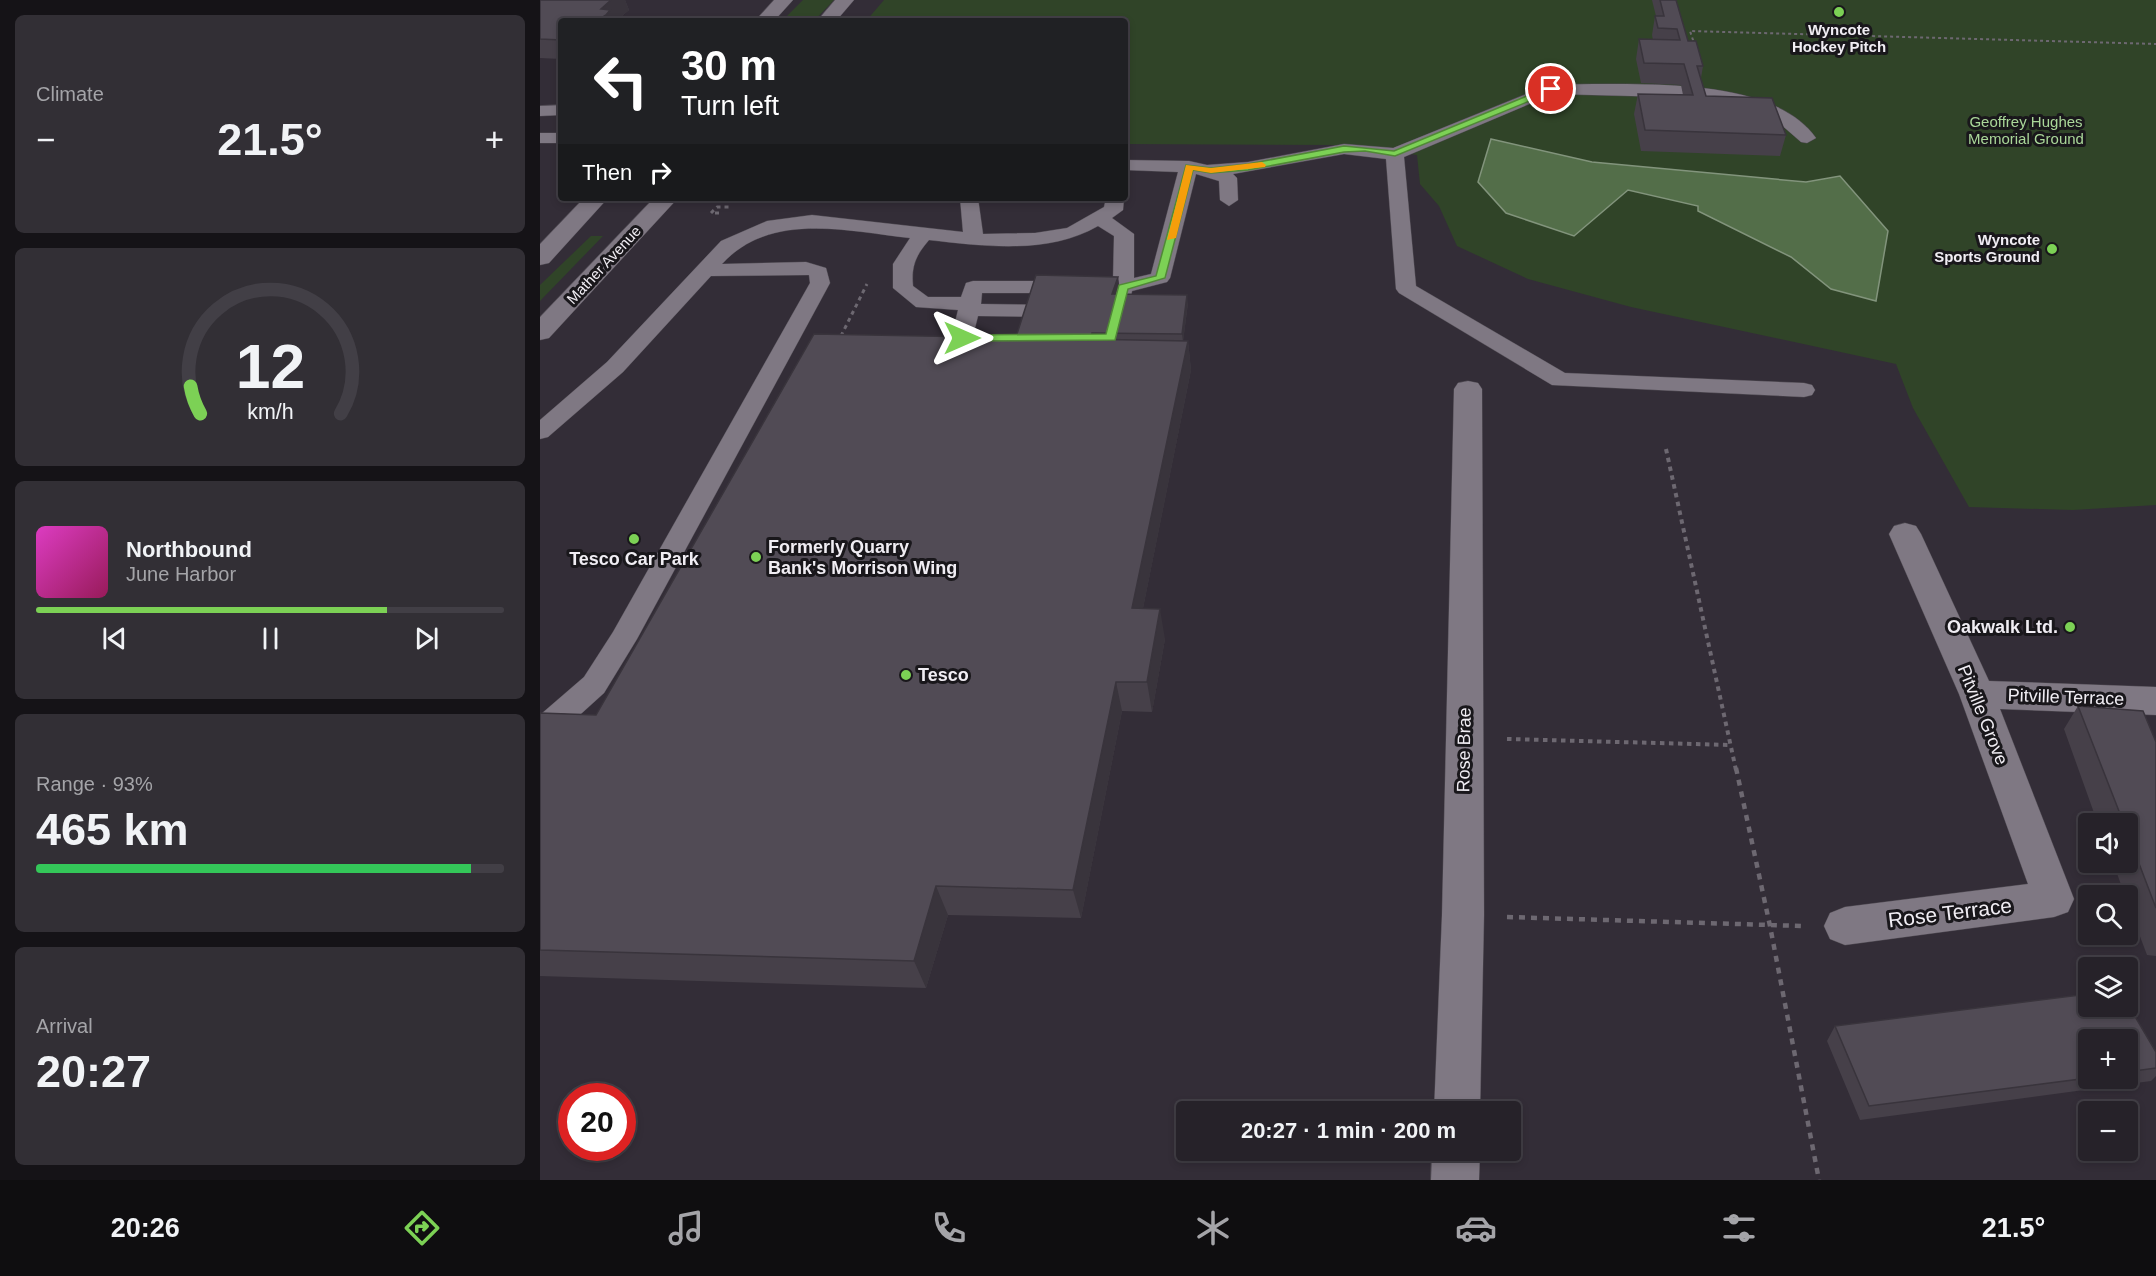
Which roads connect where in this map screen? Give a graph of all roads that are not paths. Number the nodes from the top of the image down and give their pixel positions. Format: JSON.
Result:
{"nodes":[{"id":1,"x":784,"y":0,"type":"edge"},
{"id":2,"x":845,"y":0,"type":"edge"},
{"id":3,"x":767,"y":18,"type":"edge"},
{"id":4,"x":829,"y":18,"type":"edge"},
{"id":5,"x":558,"y":110,"type":"edge"},
{"id":6,"x":540,"y":111,"type":"edge"},
{"id":7,"x":540,"y":138,"type":"edge"},
{"id":8,"x":558,"y":138,"type":"edge"},
{"id":9,"x":1807,"y":138,"type":"dead end"},
{"id":10,"x":1395,"y":154,"type":"junction"},
{"id":11,"x":1128,"y":165,"type":"edge"},
{"id":12,"x":1189,"y":166,"type":"junction"},
{"id":13,"x":1211,"y":170,"type":"junction"},
{"id":14,"x":1229,"y":200,"type":"dead end"},
{"id":15,"x":594,"y":201,"type":"edge"},
{"id":16,"x":664,"y":201,"type":"edge"},
{"id":17,"x":969,"y":201,"type":"edge"},
{"id":18,"x":1114,"y":201,"type":"edge"},
{"id":19,"x":1100,"y":219,"type":"junction"},
{"id":20,"x":923,"y":234,"type":"junction"},
{"id":21,"x":974,"y":239,"type":"junction"},
{"id":22,"x":540,"y":258,"type":"edge"},
{"id":23,"x":704,"y":270,"type":"junction"},
{"id":24,"x":1120,"y":299,"type":"junction"},
{"id":25,"x":970,"y":304,"type":"junction"},
{"id":26,"x":540,"y":332,"type":"edge"},
{"id":27,"x":1088,"y":338,"type":"edge"},
{"id":28,"x":1000,"y":345,"type":"edge"},
{"id":29,"x":1468,"y":389,"type":"dead end"},
{"id":30,"x":1804,"y":390,"type":"dead end"},
{"id":31,"x":540,"y":432,"type":"edge"},
{"id":32,"x":1905,"y":534,"type":"dead end"},
{"id":33,"x":1977,"y":694,"type":"junction"},
{"id":34,"x":2156,"y":701,"type":"edge"},
{"id":35,"x":540,"y":733,"type":"edge"},
{"id":36,"x":2054,"y":899,"type":"joint"},
{"id":37,"x":1845,"y":926,"type":"road end"},
{"id":38,"x":1457,"y":1101,"type":"edge"},
{"id":39,"x":1456,"y":1161,"type":"edge"},
{"id":40,"x":1455,"y":1180,"type":"edge"}],
"edges":[{"from":1,"to":3,"type":"street"},
{"from":2,"to":4,"type":"street"},
{"from":5,"to":6,"type":"lane"},
{"from":7,"to":8,"type":"lane"},
{"from":9,"to":10,"type":"lane"},
{"from":10,"to":13,"type":"lane"},
{"from":10,"to":30,"type":"lane"},
{"from":11,"to":12,"type":"lane"},
{"from":12,"to":13,"type":"lane"},
{"from":12,"to":24,"type":"lane"},
{"from":13,"to":14,"type":"lane"},
{"from":15,"to":22,"type":"street"},
{"from":16,"to":26,"type":"street","name":"Mather Avenue"},
{"from":17,"to":21,"type":"lane"},
{"from":18,"to":19,"type":"lane"},
{"from":19,"to":21,"type":"lane"},
{"from":19,"to":24,"type":"lane"},
{"from":20,"to":21,"type":"lane"},
{"from":20,"to":23,"type":"lane"},
{"from":20,"to":25,"type":"lane"},
{"from":23,"to":31,"type":"lane"},
{"from":23,"to":35,"type":"lane"},
{"from":24,"to":25,"type":"lane"},
{"from":24,"to":25,"type":"lane"},
{"from":24,"to":27,"type":"lane"},
{"from":25,"to":28,"type":"lane"},
{"from":29,"to":38,"type":"street","name":"Rose Brae"},
{"from":32,"to":33,"type":"street","name":"Pitville Grove"},
{"from":33,"to":34,"type":"street","name":"Pitville Terrace"},
{"from":33,"to":36,"type":"street","name":"Pitville Grove"},
{"from":36,"to":37,"type":"street","name":"Rose Terrace"},
{"from":39,"to":40,"type":"street"}]}
